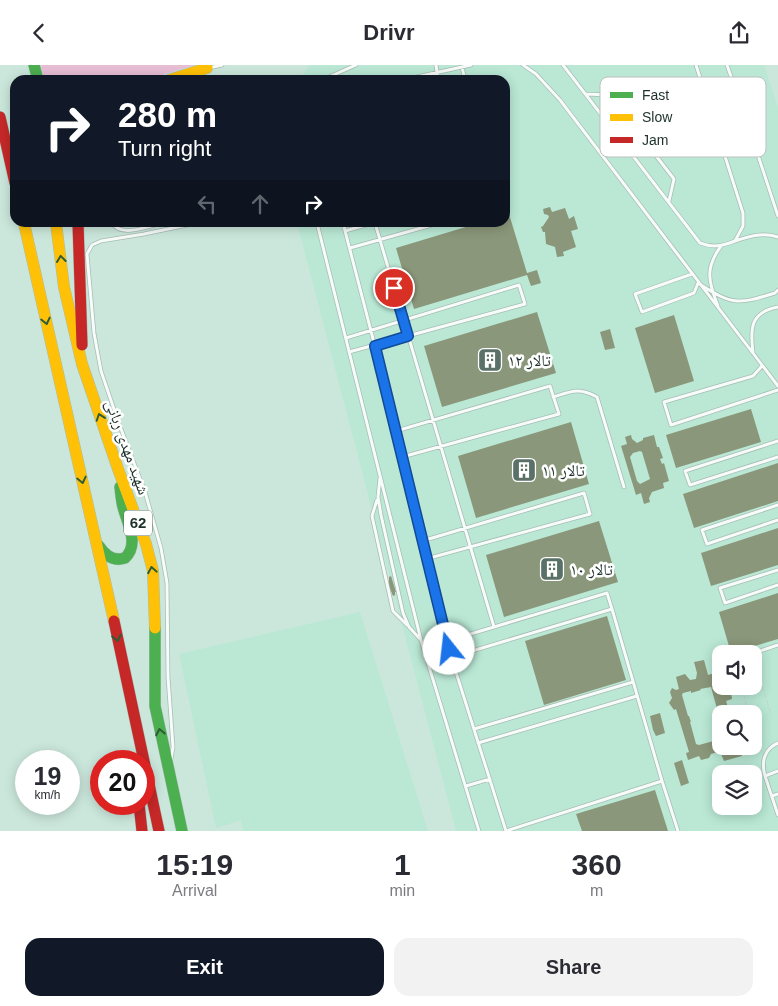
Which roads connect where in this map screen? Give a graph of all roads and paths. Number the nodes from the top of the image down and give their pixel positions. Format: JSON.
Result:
{"nodes":[{"id":1,"x":222,"y":65,"type":"edge"},
{"id":2,"x":356,"y":65,"type":"edge"},
{"id":3,"x":436,"y":65,"type":"edge"},
{"id":4,"x":471,"y":65,"type":"edge"},
{"id":5,"x":523,"y":65,"type":"edge"},
{"id":6,"x":563,"y":65,"type":"edge"},
{"id":7,"x":696,"y":65,"type":"edge"},
{"id":8,"x":727,"y":65,"type":"edge"},
{"id":9,"x":207,"y":67,"type":"edge"},
{"id":10,"x":462,"y":67,"type":"junction"},
{"id":11,"x":437,"y":72,"type":"junction"},
{"id":12,"x":184,"y":75,"type":"edge"},
{"id":13,"x":334,"y":75,"type":"edge"},
{"id":14,"x":424,"y":75,"type":"edge"},
{"id":15,"x":437,"y":75,"type":"edge"},
{"id":16,"x":464,"y":75,"type":"edge"},
{"id":17,"x":700,"y":77,"type":"edge"},
{"id":18,"x":731,"y":77,"type":"edge"},
{"id":19,"x":586,"y":93,"type":"junction"},
{"id":20,"x":600,"y":94,"type":"edge"},
{"id":21,"x":600,"y":112,"type":"edge"},
{"id":22,"x":0,"y":117,"type":"edge"},
{"id":23,"x":600,"y":153,"type":"edge"},
{"id":24,"x":603,"y":157,"type":"edge"},
{"id":25,"x":634,"y":157,"type":"edge"},
{"id":26,"x":657,"y":157,"type":"edge"},
{"id":27,"x":726,"y":157,"type":"edge"},
{"id":28,"x":759,"y":157,"type":"edge"},
{"id":29,"x":10,"y":161,"type":"edge"},
{"id":30,"x":668,"y":202,"type":"junction"},
{"id":31,"x":778,"y":216,"type":"edge"},
{"id":32,"x":25,"y":227,"type":"edge"},
{"id":33,"x":57,"y":227,"type":"edge"},
{"id":34,"x":59,"y":227,"type":"edge"},
{"id":35,"x":78,"y":227,"type":"edge"},
{"id":36,"x":115,"y":227,"type":"edge"},
{"id":37,"x":144,"y":227,"type":"edge"},
{"id":38,"x":179,"y":227,"type":"edge"},
{"id":39,"x":318,"y":227,"type":"edge"},
{"id":40,"x":344,"y":227,"type":"edge"},
{"id":41,"x":360,"y":227,"type":"edge"},
{"id":42,"x":376,"y":227,"type":"edge"},
{"id":43,"x":424,"y":227,"type":"edge"},
{"id":44,"x":346,"y":231,"type":"junction"},
{"id":45,"x":58,"y":235,"type":"junction"},
{"id":46,"x":778,"y":237,"type":"edge"},
{"id":47,"x":380,"y":239,"type":"junction"},
{"id":48,"x":736,"y":241,"type":"junction"},
{"id":49,"x":721,"y":246,"type":"junction"},
{"id":50,"x":350,"y":248,"type":"junction"},
{"id":51,"x":692,"y":275,"type":"junction"},
{"id":52,"x":698,"y":283,"type":"junction"},
{"id":53,"x":778,"y":290,"type":"edge"},
{"id":54,"x":712,"y":291,"type":"junction"},
{"id":55,"x":778,"y":307,"type":"edge"},
{"id":56,"x":719,"y":310,"type":"junction"},
{"id":57,"x":404,"y":321,"type":"junction"},
{"id":58,"x":371,"y":331,"type":"junction"},
{"id":59,"x":408,"y":336,"type":"junction"},
{"id":60,"x":346,"y":338,"type":"junction"},
{"id":61,"x":375,"y":346,"type":"junction"},
{"id":62,"x":350,"y":353,"type":"junction"},
{"id":63,"x":753,"y":354,"type":"junction"},
{"id":64,"x":82,"y":364,"type":"junction"},
{"id":65,"x":762,"y":366,"type":"junction"},
{"id":66,"x":778,"y":386,"type":"edge"},
{"id":67,"x":778,"y":390,"type":"edge"},
{"id":68,"x":553,"y":397,"type":"junction"},
{"id":69,"x":433,"y":420,"type":"junction"},
{"id":70,"x":396,"y":431,"type":"junction"},
{"id":71,"x":778,"y":441,"type":"edge"},
{"id":72,"x":441,"y":447,"type":"junction"},
{"id":73,"x":402,"y":457,"type":"junction"},
{"id":74,"x":778,"y":457,"type":"edge"},
{"id":75,"x":118,"y":469,"type":"junction"},
{"id":76,"x":380,"y":475,"type":"junction"},
{"id":77,"x":624,"y":487,"type":"dead end"},
{"id":78,"x":378,"y":497,"type":"junction"},
{"id":79,"x":778,"y":505,"type":"edge"},
{"id":80,"x":778,"y":520,"type":"edge"},
{"id":81,"x":465,"y":528,"type":"junction"},
{"id":82,"x":422,"y":541,"type":"junction"},
{"id":83,"x":96,"y":543,"type":"junction"},
{"id":84,"x":470,"y":547,"type":"junction"},
{"id":85,"x":426,"y":559,"type":"junction"},
{"id":86,"x":778,"y":570,"type":"edge"},
{"id":87,"x":778,"y":585,"type":"edge"},
{"id":88,"x":612,"y":609,"type":"junction"},
{"id":89,"x":409,"y":627,"type":"junction"},
{"id":90,"x":494,"y":627,"type":"junction"},
{"id":91,"x":421,"y":640,"type":"junction"},
{"id":92,"x":446,"y":641,"type":"junction"},
{"id":93,"x":778,"y":645,"type":"edge"},
{"id":94,"x":449,"y":649,"type":"junction"},
{"id":95,"x":762,"y":650,"type":"edge"},
{"id":96,"x":425,"y":656,"type":"junction"},
{"id":97,"x":452,"y":657,"type":"junction"},
{"id":98,"x":633,"y":682,"type":"junction"},
{"id":99,"x":762,"y":685,"type":"edge"},
{"id":100,"x":637,"y":696,"type":"junction"},
{"id":101,"x":771,"y":714,"type":"dead end"},
{"id":102,"x":134,"y":717,"type":"junction"},
{"id":103,"x":474,"y":729,"type":"junction"},
{"id":104,"x":478,"y":743,"type":"junction"},
{"id":105,"x":778,"y":743,"type":"edge"},
{"id":106,"x":136,"y":750,"type":"edge"},
{"id":107,"x":762,"y":750,"type":"edge"},
{"id":108,"x":764,"y":756,"type":"junction"},
{"id":109,"x":778,"y":771,"type":"edge"},
{"id":110,"x":169,"y":776,"type":"junction"},
{"id":111,"x":765,"y":776,"type":"junction"},
{"id":112,"x":490,"y":779,"type":"junction"},
{"id":113,"x":662,"y":781,"type":"junction"},
{"id":114,"x":466,"y":786,"type":"junction"},
{"id":115,"x":778,"y":794,"type":"edge"},
{"id":116,"x":772,"y":796,"type":"junction"},
{"id":117,"x":140,"y":815,"type":"edge"},
{"id":118,"x":778,"y":815,"type":"edge"},
{"id":119,"x":142,"y":831,"type":"edge"},
{"id":120,"x":160,"y":831,"type":"edge"},
{"id":121,"x":182,"y":831,"type":"edge"},
{"id":122,"x":479,"y":831,"type":"edge"},
{"id":123,"x":506,"y":831,"type":"edge"},
{"id":124,"x":678,"y":831,"type":"edge"}],
"edges":[{"from":1,"to":9,"type":"lane"},
{"from":2,"to":13,"type":"lane"},
{"from":3,"to":11,"type":"lane"},
{"from":4,"to":10,"type":"lane"},
{"from":5,"to":23,"type":"lane"},
{"from":6,"to":19,"type":"lane"},
{"from":7,"to":17,"type":"lane"},
{"from":8,"to":18,"type":"lane"},
{"from":9,"to":12,"type":"highway"},
{"from":10,"to":11,"type":"lane"},
{"from":10,"to":16,"type":"lane"},
{"from":11,"to":14,"type":"lane"},
{"from":11,"to":15,"type":"lane"},
{"from":19,"to":20,"type":"lane"},
{"from":19,"to":21,"type":"lane"},
{"from":22,"to":29,"type":"highway"},
{"from":24,"to":51,"type":"lane"},
{"from":25,"to":30,"type":"lane"},
{"from":26,"to":30,"type":"lane"},
{"from":27,"to":48,"type":"lane"},
{"from":28,"to":31,"type":"lane"},
{"from":30,"to":49,"type":"lane"},
{"from":32,"to":83,"type":"highway","one_way":true},
{"from":33,"to":45,"type":"highway","name":"شهید مهدی ربانی","number":"62"},
{"from":34,"to":45,"type":"highway"},
{"from":35,"to":64,"type":"highway"},
{"from":36,"to":37,"type":"lane"},
{"from":38,"to":110,"type":"lane"},
{"from":39,"to":60,"type":"lane"},
{"from":40,"to":44,"type":"lane"},
{"from":41,"to":44,"type":"lane"},
{"from":42,"to":47,"type":"lane"},
{"from":43,"to":47,"type":"lane"},
{"from":44,"to":50,"type":"lane"},
{"from":64,"to":45,"type":"highway","name":"شهید مهدی ربانی","number":"62","one_way":true},
{"from":46,"to":48,"type":"lane"},
{"from":47,"to":50,"type":"lane"},
{"from":47,"to":57,"type":"lane"},
{"from":48,"to":49,"type":"lane"},
{"from":49,"to":54,"type":"lane"},
{"from":50,"to":58,"type":"lane"},
{"from":51,"to":52,"type":"lane"},
{"from":51,"to":52,"type":"lane"},
{"from":52,"to":54,"type":"lane"},
{"from":52,"to":56,"type":"lane"},
{"from":53,"to":54,"type":"lane"},
{"from":54,"to":56,"type":"lane"},
{"from":55,"to":63,"type":"lane"},
{"from":56,"to":63,"type":"lane"},
{"from":57,"to":58,"type":"lane"},
{"from":57,"to":59,"type":"lane"},
{"from":57,"to":59,"type":"lane"},
{"from":58,"to":60,"type":"lane"},
{"from":58,"to":61,"type":"lane"},
{"from":59,"to":61,"type":"lane"},
{"from":59,"to":69,"type":"lane"},
{"from":60,"to":62,"type":"lane"},
{"from":61,"to":62,"type":"lane"},
{"from":61,"to":70,"type":"lane"},
{"from":62,"to":76,"type":"lane"},
{"from":63,"to":65,"type":"lane"},
{"from":75,"to":64,"type":"highway","name":"شهید مهدی ربانی","number":"62","one_way":true},
{"from":65,"to":66,"type":"lane"},
{"from":65,"to":67,"type":"lane"},
{"from":68,"to":69,"type":"lane"},
{"from":68,"to":72,"type":"lane"},
{"from":68,"to":77,"type":"lane"},
{"from":69,"to":70,"type":"lane"},
{"from":69,"to":72,"type":"lane"},
{"from":70,"to":73,"type":"lane"},
{"from":71,"to":74,"type":"lane"},
{"from":72,"to":73,"type":"lane"},
{"from":72,"to":81,"type":"lane"},
{"from":73,"to":82,"type":"lane"},
{"from":75,"to":83,"type":"highway"},
{"from":110,"to":75,"type":"highway","name":"شهید مهدی ربانی","number":"62","one_way":true},
{"from":76,"to":78,"type":"lane"},
{"from":76,"to":91,"type":"lane"},
{"from":78,"to":89,"type":"lane"},
{"from":78,"to":89,"type":"lane"},
{"from":79,"to":80,"type":"lane"},
{"from":81,"to":82,"type":"lane"},
{"from":81,"to":84,"type":"lane"},
{"from":81,"to":84,"type":"lane"},
{"from":82,"to":85,"type":"lane"},
{"from":83,"to":102,"type":"highway","one_way":true},
{"from":84,"to":85,"type":"lane"},
{"from":84,"to":90,"type":"lane"},
{"from":85,"to":92,"type":"lane"},
{"from":86,"to":87,"type":"lane"},
{"from":88,"to":90,"type":"lane"},
{"from":88,"to":97,"type":"lane"},
{"from":88,"to":98,"type":"lane"},
{"from":89,"to":91,"type":"lane"},
{"from":90,"to":92,"type":"lane"},
{"from":91,"to":96,"type":"lane"},
{"from":92,"to":94,"type":"lane"},
{"from":93,"to":95,"type":"lane"},
{"from":94,"to":96,"type":"lane"},
{"from":94,"to":97,"type":"lane"},
{"from":96,"to":114,"type":"lane"},
{"from":97,"to":103,"type":"lane"},
{"from":98,"to":100,"type":"lane"},
{"from":98,"to":103,"type":"lane"},
{"from":99,"to":101,"type":"path"},
{"from":100,"to":104,"type":"lane"},
{"from":100,"to":113,"type":"lane"},
{"from":102,"to":106,"type":"highway"},
{"from":102,"to":120,"type":"highway"},
{"from":103,"to":104,"type":"lane"},
{"from":104,"to":112,"type":"lane"},
{"from":105,"to":108,"type":"lane"},
{"from":107,"to":108,"type":"path"},
{"from":108,"to":111,"type":"lane"},
{"from":109,"to":111,"type":"lane"},
{"from":110,"to":121,"type":"highway","name":"شهید مهدی ربانی","number":"62"},
{"from":111,"to":116,"type":"lane"},
{"from":112,"to":114,"type":"lane"},
{"from":112,"to":123,"type":"lane"},
{"from":113,"to":123,"type":"lane"},
{"from":113,"to":124,"type":"lane"},
{"from":114,"to":122,"type":"lane"},
{"from":115,"to":116,"type":"lane"},
{"from":116,"to":118,"type":"lane"},
{"from":117,"to":119,"type":"highway"}]}
